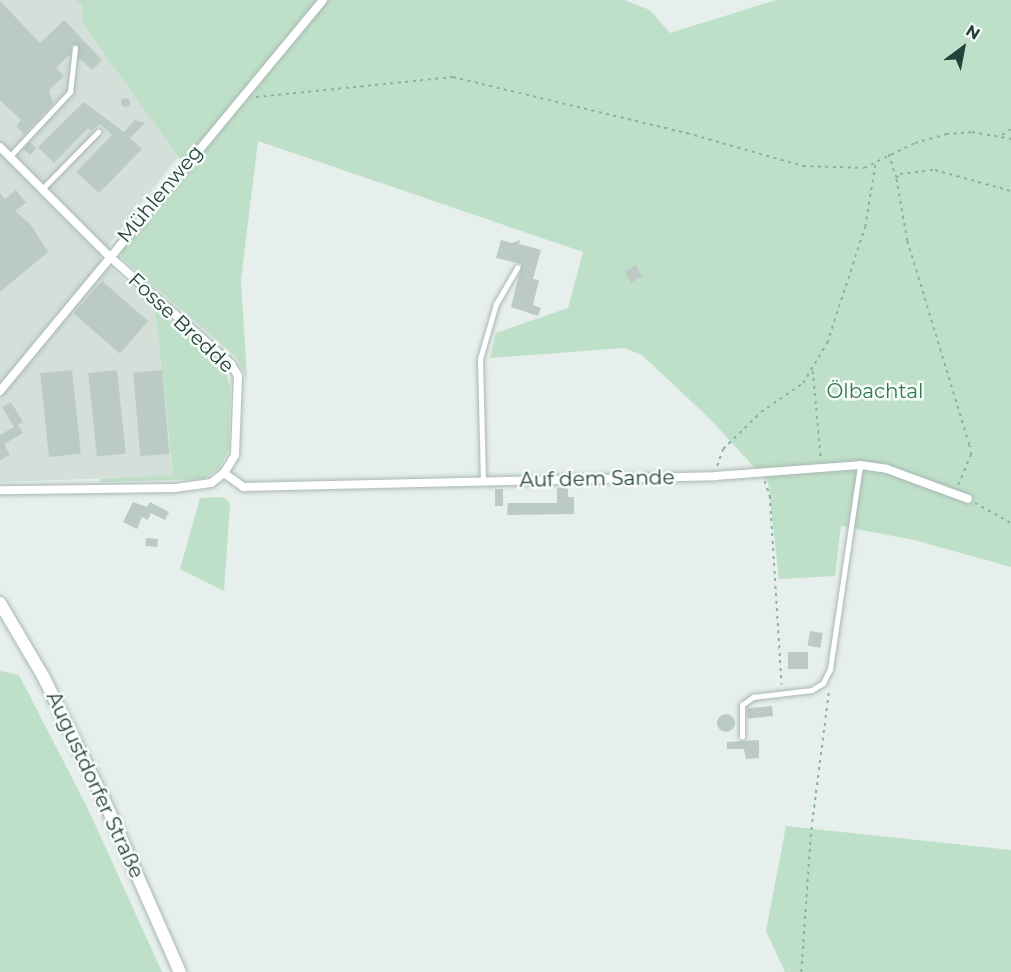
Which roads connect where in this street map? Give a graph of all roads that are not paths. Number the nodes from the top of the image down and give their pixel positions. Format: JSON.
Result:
{"nodes":[{"id":1,"x":323,"y":0,"type":"edge"},
{"id":2,"x":75,"y":48,"type":"dead end"},
{"id":3,"x":98,"y":132,"type":"dead end"},
{"id":4,"x":0,"y":147,"type":"edge"},
{"id":5,"x":10,"y":156,"type":"junction"},
{"id":6,"x":42,"y":189,"type":"junction"},
{"id":7,"x":109,"y":256,"type":"junction"},
{"id":8,"x":517,"y":268,"type":"dead end"},
{"id":9,"x":0,"y":391,"type":"edge"},
{"id":10,"x":860,"y":465,"type":"junction"},
{"id":11,"x":224,"y":473,"type":"junction"},
{"id":12,"x":483,"y":482,"type":"junction"},
{"id":13,"x":0,"y":490,"type":"edge"},
{"id":14,"x":10,"y":492,"type":"junction"},
{"id":15,"x":0,"y":495,"type":"edge"},
{"id":16,"x":968,"y":499,"type":"road end"},
{"id":17,"x":0,"y":603,"type":"edge"},
{"id":18,"x":742,"y":737,"type":"dead end"},
{"id":19,"x":180,"y":972,"type":"edge"}],
"edges":[{"from":1,"to":7,"type":"street","name":"Mühlenweg"},
{"from":2,"to":5,"type":"lane"},
{"from":3,"to":6,"type":"lane"},
{"from":4,"to":5,"type":"street","name":"Fosse Bredde"},
{"from":5,"to":6,"type":"street","name":"Fosse Bredde"},
{"from":6,"to":7,"type":"street","name":"Fosse Bredde"},
{"from":7,"to":9,"type":"street","name":"Mühlenweg"},
{"from":7,"to":11,"type":"street","name":"Fosse Bredde"},
{"from":8,"to":12,"type":"lane"},
{"from":10,"to":12,"type":"street","name":"Auf dem Sande"},
{"from":10,"to":16,"type":"street","name":"Auf dem Sande"},
{"from":10,"to":18,"type":"lane"},
{"from":11,"to":12,"type":"street","name":"Auf dem Sande"},
{"from":11,"to":14,"type":"street"},
{"from":13,"to":14,"type":"street"},
{"from":14,"to":15,"type":"street"},
{"from":17,"to":19,"type":"main road","name":"Augustdorfer Straße"}]}
